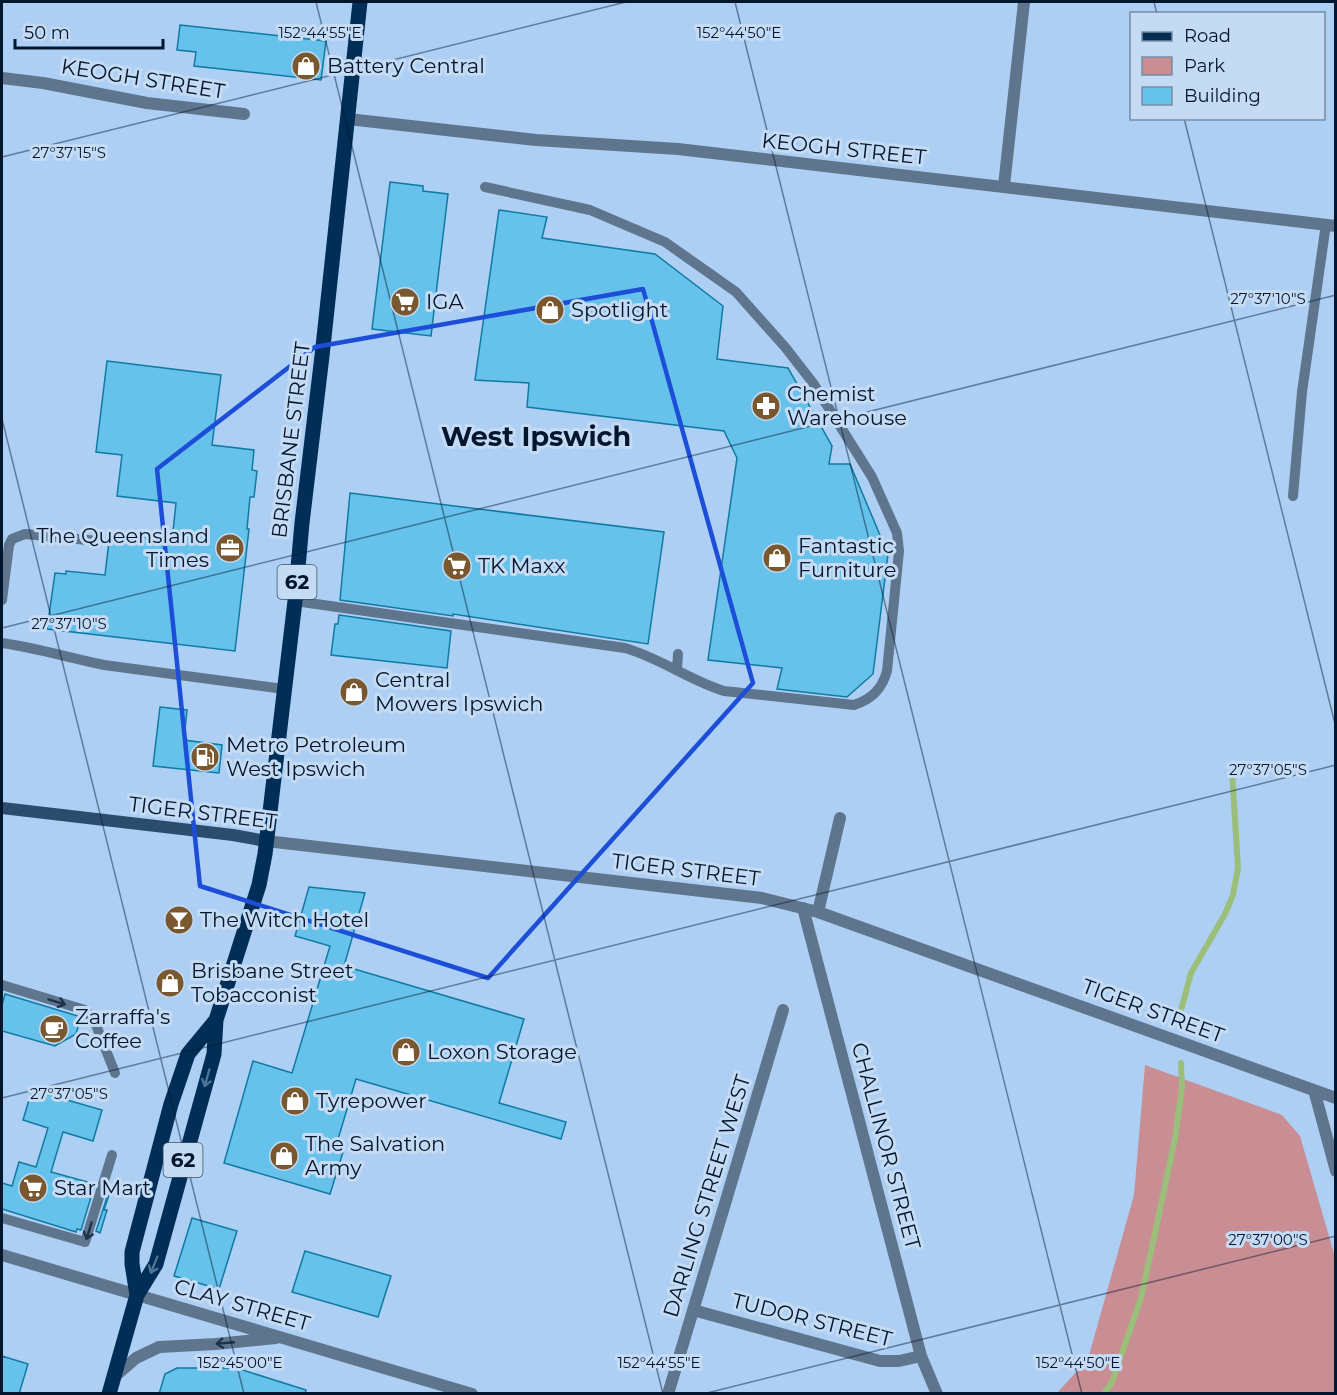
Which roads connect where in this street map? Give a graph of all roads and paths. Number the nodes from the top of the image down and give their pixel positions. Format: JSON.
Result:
{"nodes":[{"id":1,"x":360,"y":2,"type":"edge"},
{"id":2,"x":1024,"y":2,"type":"edge"},
{"id":3,"x":2,"y":78,"type":"edge"},
{"id":4,"x":244,"y":114,"type":"dead end"},
{"id":5,"x":348,"y":119,"type":"junction"},
{"id":6,"x":1004,"y":186,"type":"junction"},
{"id":7,"x":485,"y":188,"type":"dead end"},
{"id":8,"x":1331,"y":225,"type":"edge"},
{"id":9,"x":1293,"y":496,"type":"dead end"},
{"id":10,"x":98,"y":541,"type":"dead end"},
{"id":11,"x":2,"y":600,"type":"edge"},
{"id":12,"x":295,"y":601,"type":"junction"},
{"id":13,"x":2,"y":643,"type":"edge"},
{"id":14,"x":678,"y":654,"type":"dead end"},
{"id":15,"x":676,"y":669,"type":"junction"},
{"id":16,"x":284,"y":689,"type":"junction"},
{"id":17,"x":2,"y":808,"type":"edge"},
{"id":18,"x":840,"y":818,"type":"dead end"},
{"id":19,"x":266,"y":841,"type":"junction"},
{"id":20,"x":803,"y":908,"type":"junction"},
{"id":21,"x":818,"y":912,"type":"junction"},
{"id":22,"x":2,"y":985,"type":"edge"},
{"id":23,"x":783,"y":1010,"type":"dead end"},
{"id":24,"x":216,"y":1020,"type":"junction"},
{"id":25,"x":116,"y":1073,"type":"dead end"},
{"id":26,"x":1314,"y":1090,"type":"junction"},
{"id":27,"x":1335,"y":1098,"type":"edge"},
{"id":28,"x":112,"y":1155,"type":"dead end"},
{"id":29,"x":1335,"y":1171,"type":"edge"},
{"id":30,"x":2,"y":1218,"type":"edge"},
{"id":31,"x":2,"y":1255,"type":"edge"},
{"id":32,"x":137,"y":1295,"type":"junction"},
{"id":33,"x":693,"y":1310,"type":"junction"},
{"id":34,"x":283,"y":1337,"type":"junction"},
{"id":35,"x":921,"y":1356,"type":"junction"},
{"id":36,"x":114,"y":1377,"type":"junction"},
{"id":37,"x":109,"y":1394,"type":"edge"},
{"id":38,"x":472,"y":1394,"type":"edge"},
{"id":39,"x":668,"y":1394,"type":"edge"},
{"id":40,"x":937,"y":1394,"type":"edge"}],
"edges":[{"from":1,"to":5,"type":"main road","name":"BRISBANE STREET","number":"62"},
{"from":2,"to":6,"type":"street"},
{"from":3,"to":4,"type":"street","name":"KEOGH STREET"},
{"from":5,"to":6,"type":"street","name":"KEOGH STREET"},
{"from":5,"to":12,"type":"main road","name":"BRISBANE STREET","number":"62"},
{"from":6,"to":8,"type":"street","name":"KEOGH STREET"},
{"from":7,"to":15,"type":"lane"},
{"from":8,"to":9,"type":"lane"},
{"from":10,"to":11,"type":"lane"},
{"from":12,"to":15,"type":"lane"},
{"from":12,"to":16,"type":"main road","name":"BRISBANE STREET","number":"62"},
{"from":13,"to":16,"type":"lane"},
{"from":14,"to":15,"type":"lane"},
{"from":16,"to":19,"type":"main road","name":"BRISBANE STREET","number":"62"},
{"from":17,"to":19,"type":"street","name":"TIGER STREET"},
{"from":18,"to":21,"type":"street"},
{"from":19,"to":20,"type":"street","name":"TIGER STREET"},
{"from":19,"to":24,"type":"main road","name":"BRISBANE STREET","number":"62"},
{"from":20,"to":21,"type":"street","name":"TIGER STREET"},
{"from":20,"to":35,"type":"street","name":"CHALLINOR STREET"},
{"from":21,"to":26,"type":"street","name":"TIGER STREET"},
{"from":22,"to":25,"type":"lane","one_way":true},
{"from":23,"to":33,"type":"street","name":"DARLING STREET WEST"},
{"from":24,"to":32,"type":"main road","name":"BRISBANE STREET","number":"62","one_way":true},
{"from":24,"to":32,"type":"main road","name":"BRISBANE STREET","number":"62"},
{"from":26,"to":27,"type":"street","name":"TIGER STREET"},
{"from":26,"to":29,"type":"street"},
{"from":28,"to":30,"type":"lane","one_way":true},
{"from":31,"to":32,"type":"street","name":"CLAY STREET"},
{"from":32,"to":34,"type":"street","name":"CLAY STREET"},
{"from":32,"to":36,"type":"main road","name":"BRISBANE STREET","number":"62"},
{"from":33,"to":35,"type":"street","name":"TUDOR STREET"},
{"from":33,"to":39,"type":"street","name":"DARLING STREET WEST"},
{"from":34,"to":36,"type":"street","one_way":true},
{"from":34,"to":38,"type":"street","name":"CLAY STREET"},
{"from":35,"to":40,"type":"street","name":"CHALLINOR STREET"},
{"from":36,"to":37,"type":"main road","name":"BRISBANE STREET","number":"62"}]}
